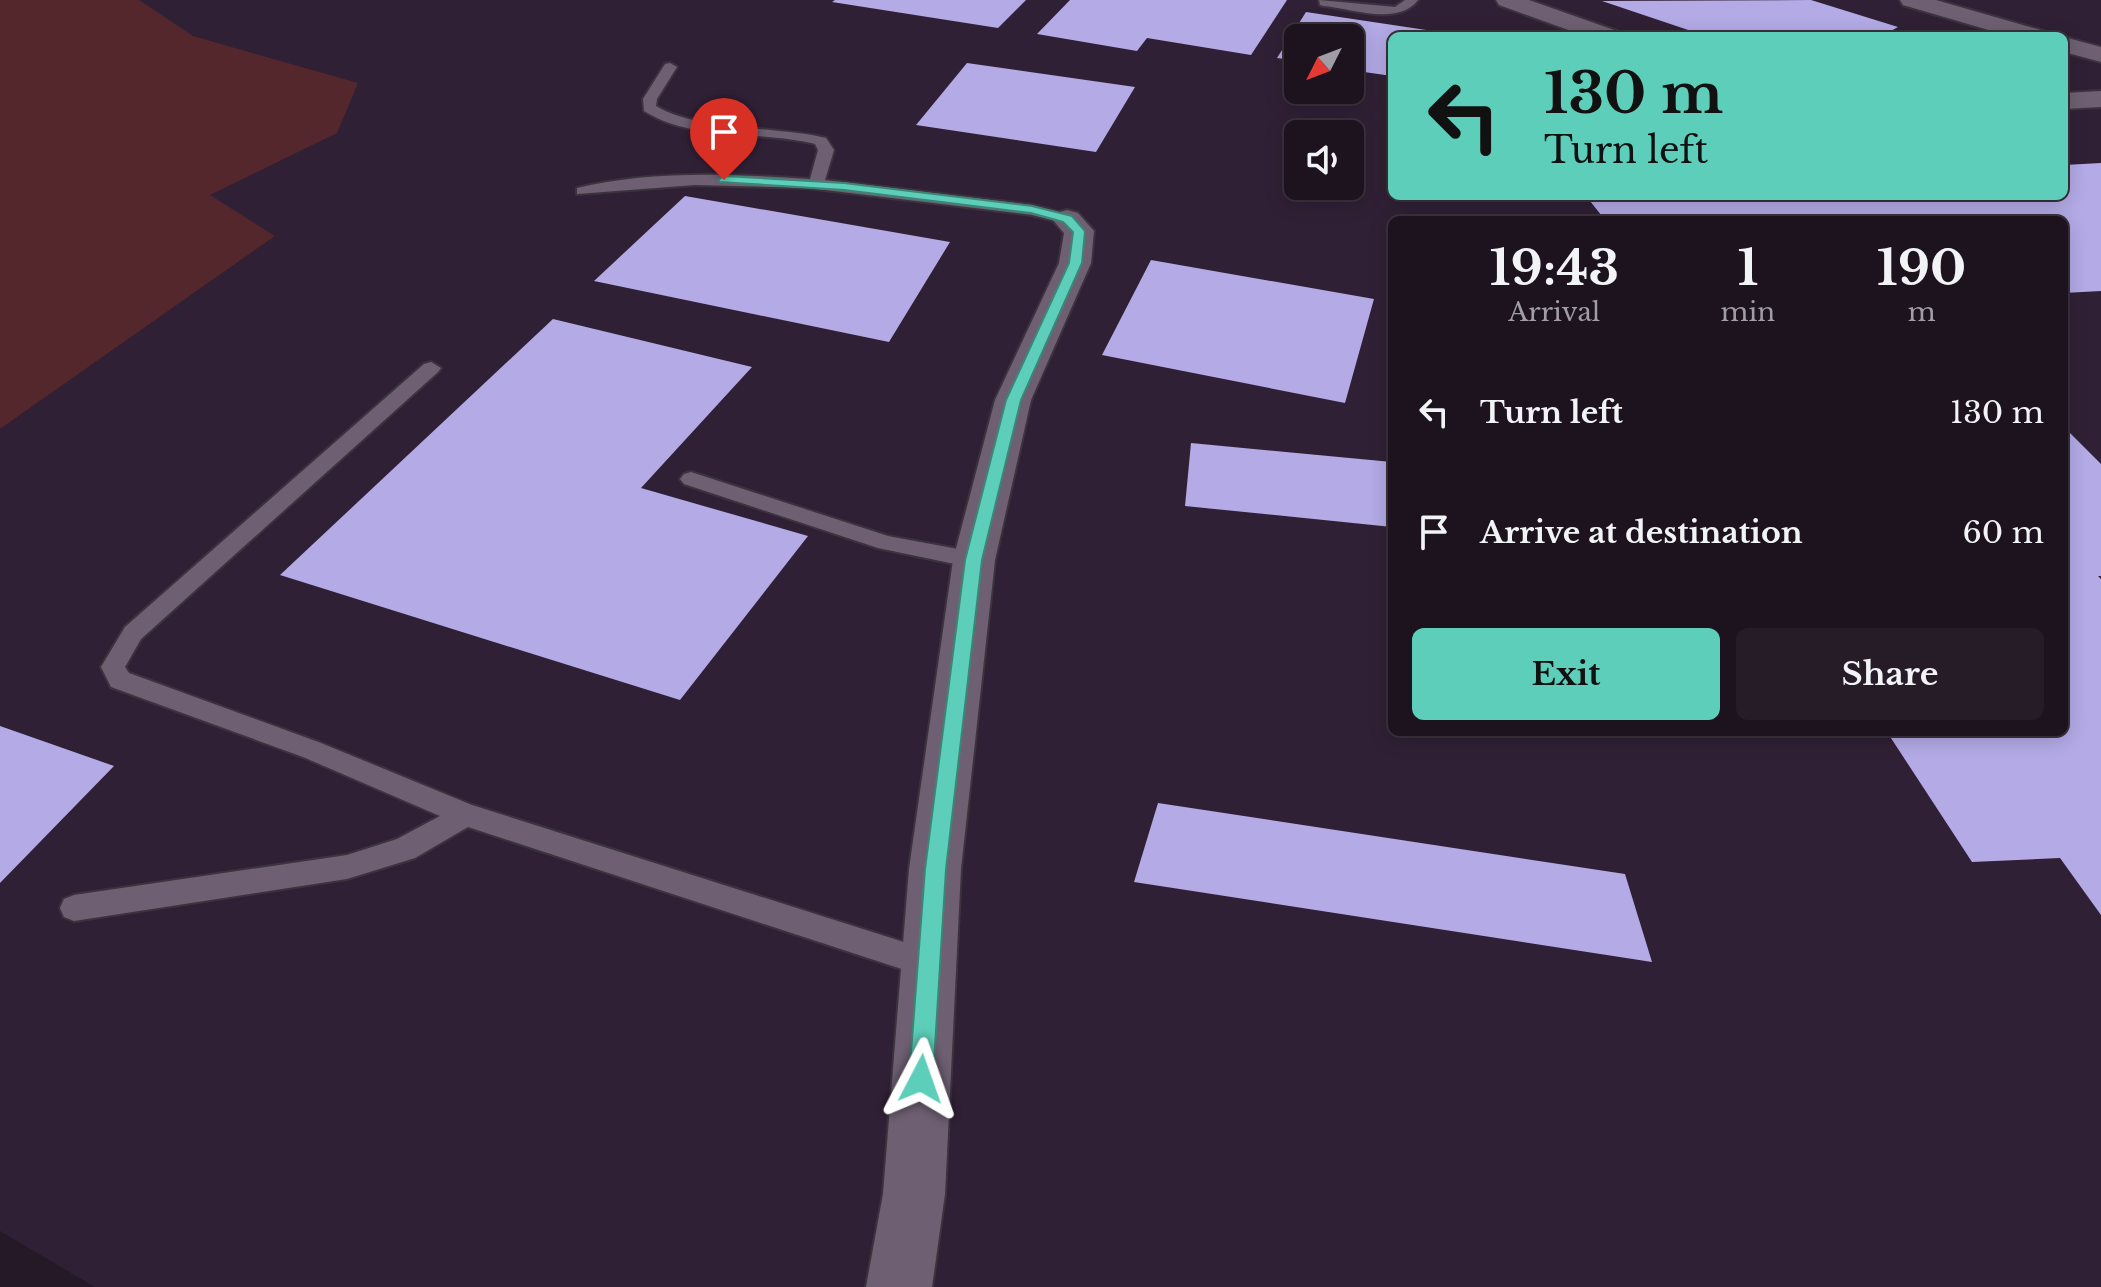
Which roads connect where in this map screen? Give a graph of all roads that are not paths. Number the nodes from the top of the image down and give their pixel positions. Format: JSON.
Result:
{"nodes":[{"id":1,"x":1412,"y":0,"type":"edge"},
{"id":2,"x":1507,"y":0,"type":"edge"},
{"id":3,"x":1911,"y":0,"type":"edge"},
{"id":4,"x":1324,"y":2,"type":"dead end"},
{"id":5,"x":1597,"y":32,"type":"edge"},
{"id":6,"x":2021,"y":32,"type":"edge"},
{"id":7,"x":2068,"y":45,"type":"edge"},
{"id":8,"x":2101,"y":55,"type":"edge"},
{"id":9,"x":670,"y":67,"type":"dead end"},
{"id":10,"x":2101,"y":99,"type":"edge"},
{"id":11,"x":2068,"y":101,"type":"edge"},
{"id":12,"x":816,"y":184,"type":"junction"},
{"id":13,"x":583,"y":191,"type":"dead end"},
{"id":14,"x":1067,"y":219,"type":"joint"},
{"id":15,"x":431,"y":368,"type":"dead end"},
{"id":16,"x":691,"y":479,"type":"dead end"},
{"id":17,"x":974,"y":560,"type":"junction"},
{"id":18,"x":466,"y":815,"type":"junction"},
{"id":19,"x":74,"y":908,"type":"dead end"},
{"id":20,"x":929,"y":964,"type":"junction"},
{"id":21,"x":899,"y":1287,"type":"edge"}],
"edges":[{"from":1,"to":4,"type":"lane"},
{"from":2,"to":5,"type":"street"},
{"from":3,"to":6,"type":"street"},
{"from":7,"to":8,"type":"street"},
{"from":9,"to":12,"type":"lane"},
{"from":10,"to":11,"type":"street"},
{"from":12,"to":13,"type":"lane"},
{"from":12,"to":14,"type":"lane"},
{"from":14,"to":17,"type":"street"},
{"from":15,"to":18,"type":"lane"},
{"from":16,"to":17,"type":"lane"},
{"from":17,"to":20,"type":"street"},
{"from":18,"to":19,"type":"lane"},
{"from":18,"to":20,"type":"lane"},
{"from":20,"to":21,"type":"street"}]}
